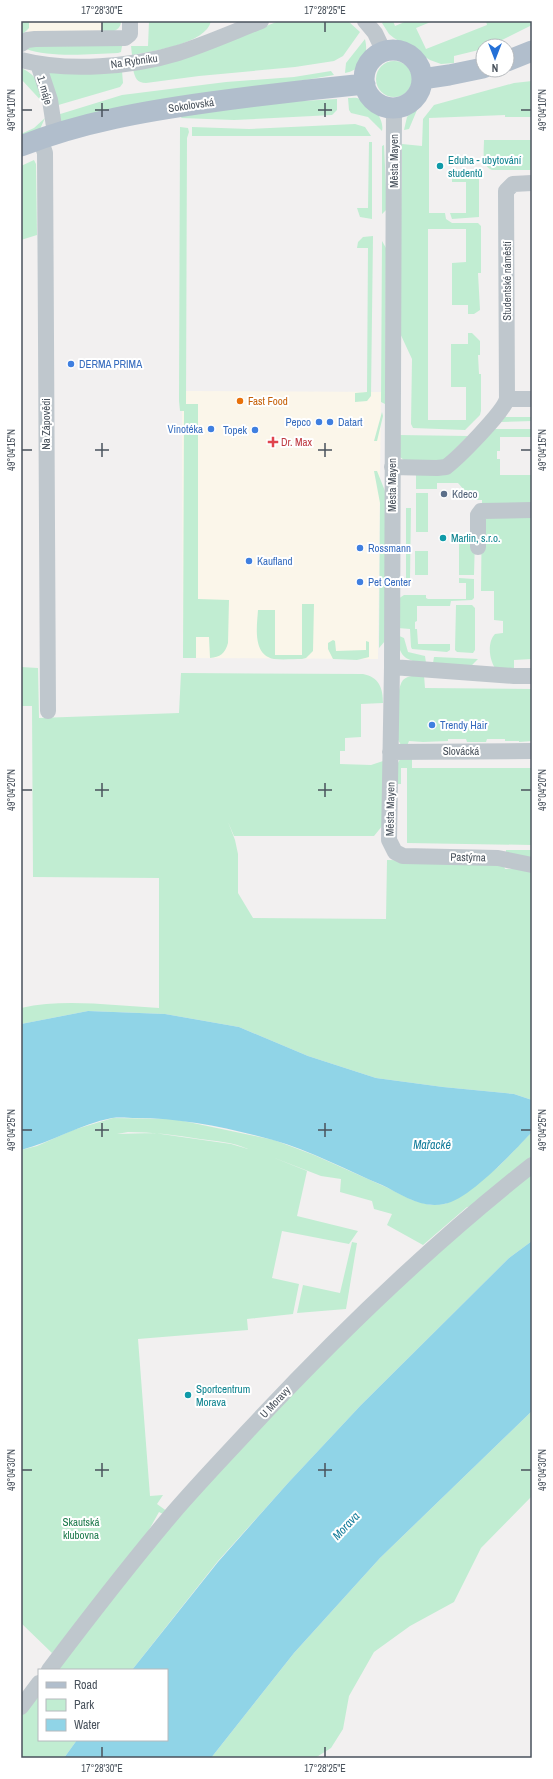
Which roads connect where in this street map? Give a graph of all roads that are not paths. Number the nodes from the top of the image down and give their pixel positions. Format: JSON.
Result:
{"nodes":[{"id":1,"x":130,"y":21,"type":"edge"},
{"id":2,"x":261,"y":21,"type":"edge"},
{"id":3,"x":365,"y":21,"type":"edge"},
{"id":4,"x":223,"y":28,"type":"edge"},
{"id":5,"x":21,"y":44,"type":"edge"},
{"id":6,"x":532,"y":51,"type":"edge"},
{"id":7,"x":384,"y":52,"type":"junction"},
{"id":8,"x":515,"y":58,"type":"edge"},
{"id":9,"x":21,"y":60,"type":"edge"},
{"id":10,"x":38,"y":64,"type":"junction"},
{"id":11,"x":475,"y":70,"type":"edge"},
{"id":12,"x":422,"y":79,"type":"junction"},
{"id":13,"x":365,"y":84,"type":"junction"},
{"id":14,"x":394,"y":107,"type":"junction"},
{"id":15,"x":39,"y":139,"type":"edge"},
{"id":16,"x":532,"y":184,"type":"edge"},
{"id":17,"x":532,"y":399,"type":"edge"},
{"id":18,"x":507,"y":400,"type":"junction"},
{"id":19,"x":392,"y":467,"type":"junction"},
{"id":20,"x":532,"y":510,"type":"edge"},
{"id":21,"x":478,"y":547,"type":"dead end"},
{"id":22,"x":392,"y":667,"type":"junction"},
{"id":23,"x":532,"y":676,"type":"edge"},
{"id":24,"x":48,"y":711,"type":"dead end"},
{"id":25,"x":532,"y":751,"type":"edge"},
{"id":26,"x":390,"y":752,"type":"junction"},
{"id":27,"x":403,"y":856,"type":"joint"},
{"id":28,"x":532,"y":865,"type":"edge"},
{"id":29,"x":532,"y":1165,"type":"edge"},
{"id":30,"x":50,"y":1669,"type":"edge"},
{"id":31,"x":38,"y":1684,"type":"edge"},
{"id":32,"x":21,"y":1707,"type":"edge"}],
"edges":[{"from":1,"to":5,"type":"street"},
{"from":2,"to":4,"type":"street","name":"Na Rybníku"},
{"from":3,"to":7,"type":"street"},
{"from":4,"to":10,"type":"street","name":"Na Rybníku"},
{"from":6,"to":8,"type":"main road"},
{"from":7,"to":12,"type":"main road"},
{"from":7,"to":13,"type":"main road"},
{"from":9,"to":10,"type":"street","name":"1. máje"},
{"from":10,"to":15,"type":"street","name":"1. máje"},
{"from":11,"to":12,"type":"main road"},
{"from":12,"to":14,"type":"main road"},
{"from":13,"to":14,"type":"main road"},
{"from":13,"to":15,"type":"main road","name":"Sokolovská"},
{"from":14,"to":19,"type":"street","name":"Města Mayen"},
{"from":15,"to":24,"type":"street","name":"Na Zápovědi"},
{"from":16,"to":18,"type":"street","name":"Studentské náměstí"},
{"from":17,"to":18,"type":"street"},
{"from":18,"to":19,"type":"street"},
{"from":19,"to":22,"type":"street","name":"Města Mayen"},
{"from":20,"to":21,"type":"street"},
{"from":22,"to":23,"type":"street"},
{"from":22,"to":26,"type":"street","name":"Města Mayen"},
{"from":25,"to":26,"type":"street","name":"Slovácká"},
{"from":26,"to":27,"type":"street","name":"Města Mayen"},
{"from":27,"to":28,"type":"street","name":"Pastýrna"},
{"from":29,"to":30,"type":"street","name":"U Moravy"},
{"from":31,"to":32,"type":"street"}]}
